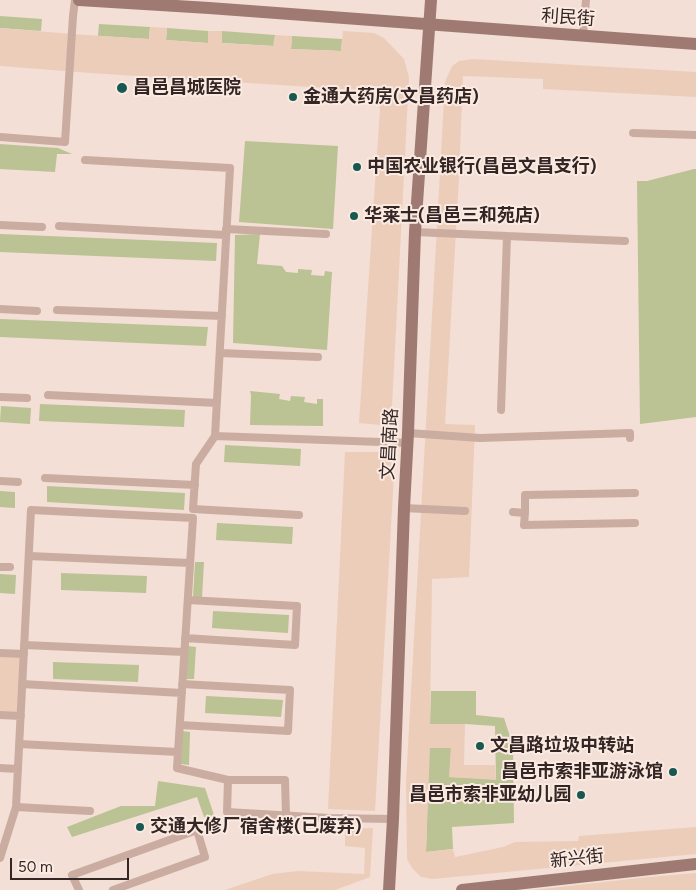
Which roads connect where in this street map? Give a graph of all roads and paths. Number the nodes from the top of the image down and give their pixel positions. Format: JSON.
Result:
{"nodes":[{"id":1,"x":75,"y":0,"type":"edge"},
{"id":2,"x":79,"y":0,"type":"edge"},
{"id":3,"x":431,"y":0,"type":"edge"},
{"id":4,"x":586,"y":0,"type":"edge"},
{"id":5,"x":209,"y":4,"type":"edge"},
{"id":6,"x":428,"y":25,"type":"junction"},
{"id":7,"x":583,"y":36,"type":"junction"},
{"id":8,"x":696,"y":44,"type":"edge"},
{"id":9,"x":633,"y":133,"type":"dead end"},
{"id":10,"x":696,"y":135,"type":"edge"},
{"id":11,"x":0,"y":137,"type":"edge"},
{"id":12,"x":85,"y":160,"type":"dead end"},
{"id":13,"x":0,"y":225,"type":"edge"},
{"id":14,"x":59,"y":226,"type":"dead end"},
{"id":15,"x":42,"y":227,"type":"dead end"},
{"id":16,"x":226,"y":232,"type":"junction"},
{"id":17,"x":415,"y":232,"type":"junction"},
{"id":18,"x":326,"y":234,"type":"dead end"},
{"id":19,"x":507,"y":236,"type":"junction"},
{"id":20,"x":625,"y":240,"type":"dead end"},
{"id":21,"x":0,"y":309,"type":"edge"},
{"id":22,"x":57,"y":310,"type":"dead end"},
{"id":23,"x":37,"y":311,"type":"dead end"},
{"id":24,"x":222,"y":316,"type":"junction"},
{"id":25,"x":220,"y":352,"type":"junction"},
{"id":26,"x":318,"y":357,"type":"dead end"},
{"id":27,"x":48,"y":395,"type":"dead end"},
{"id":28,"x":0,"y":397,"type":"edge"},
{"id":29,"x":28,"y":398,"type":"dead end"},
{"id":30,"x":217,"y":403,"type":"junction"},
{"id":31,"x":501,"y":410,"type":"dead end"},
{"id":32,"x":215,"y":436,"type":"junction"},
{"id":33,"x":408,"y":438,"type":"junction"},
{"id":34,"x":630,"y":438,"type":"dead end"},
{"id":35,"x":45,"y":478,"type":"dead end"},
{"id":36,"x":0,"y":482,"type":"edge"},
{"id":37,"x":18,"y":482,"type":"dead end"},
{"id":38,"x":195,"y":485,"type":"junction"},
{"id":39,"x":635,"y":493,"type":"dead end"},
{"id":40,"x":404,"y":508,"type":"junction"},
{"id":41,"x":464,"y":511,"type":"dead end"},
{"id":42,"x":513,"y":512,"type":"dead end"},
{"id":43,"x":525,"y":513,"type":"junction"},
{"id":44,"x":299,"y":515,"type":"dead end"},
{"id":45,"x":635,"y":523,"type":"dead end"},
{"id":46,"x":29,"y":556,"type":"junction"},
{"id":47,"x":190,"y":563,"type":"junction"},
{"id":48,"x":0,"y":567,"type":"edge"},
{"id":49,"x":10,"y":567,"type":"dead end"},
{"id":50,"x":188,"y":600,"type":"junction"},
{"id":51,"x":185,"y":638,"type":"junction"},
{"id":52,"x":24,"y":644,"type":"junction"},
{"id":53,"x":184,"y":652,"type":"junction"},
{"id":54,"x":0,"y":653,"type":"edge"},
{"id":55,"x":24,"y":654,"type":"junction"},
{"id":56,"x":22,"y":684,"type":"junction"},
{"id":57,"x":182,"y":684,"type":"junction"},
{"id":58,"x":182,"y":694,"type":"junction"},
{"id":59,"x":0,"y":715,"type":"edge"},
{"id":60,"x":21,"y":716,"type":"junction"},
{"id":61,"x":180,"y":725,"type":"junction"},
{"id":62,"x":19,"y":744,"type":"junction"},
{"id":63,"x":178,"y":752,"type":"junction"},
{"id":64,"x":0,"y":768,"type":"edge"},
{"id":65,"x":18,"y":769,"type":"junction"},
{"id":66,"x":228,"y":780,"type":"junction"},
{"id":67,"x":16,"y":806,"type":"junction"},
{"id":68,"x":90,"y":810,"type":"dead end"},
{"id":69,"x":286,"y":815,"type":"junction"},
{"id":70,"x":393,"y":819,"type":"junction"},
{"id":71,"x":0,"y":858,"type":"edge"},
{"id":72,"x":696,"y":864,"type":"edge"},
{"id":73,"x":492,"y":888,"type":"edge"},
{"id":74,"x":79,"y":890,"type":"edge"},
{"id":75,"x":113,"y":890,"type":"edge"},
{"id":76,"x":389,"y":890,"type":"edge"},
{"id":77,"x":462,"y":890,"type":"edge"}],
"edges":[{"from":1,"to":11,"type":"lane"},
{"from":2,"to":5,"type":"street","name":"利民街"},
{"from":3,"to":6,"type":"street","name":"文昌南路"},
{"from":4,"to":7,"type":"lane"},
{"from":5,"to":6,"type":"street","name":"利民街"},
{"from":6,"to":7,"type":"street","name":"利民街"},
{"from":6,"to":17,"type":"street","name":"文昌南路"},
{"from":7,"to":8,"type":"street","name":"利民街"},
{"from":9,"to":10,"type":"lane"},
{"from":12,"to":16,"type":"lane"},
{"from":13,"to":15,"type":"lane"},
{"from":14,"to":16,"type":"lane"},
{"from":16,"to":18,"type":"lane"},
{"from":16,"to":24,"type":"lane"},
{"from":17,"to":19,"type":"lane"},
{"from":17,"to":33,"type":"street","name":"文昌南路"},
{"from":19,"to":20,"type":"lane"},
{"from":19,"to":31,"type":"lane"},
{"from":21,"to":23,"type":"lane"},
{"from":22,"to":24,"type":"lane"},
{"from":24,"to":25,"type":"lane"},
{"from":25,"to":26,"type":"lane"},
{"from":25,"to":30,"type":"lane"},
{"from":27,"to":30,"type":"lane"},
{"from":28,"to":29,"type":"lane"},
{"from":30,"to":32,"type":"lane"},
{"from":32,"to":33,"type":"lane"},
{"from":32,"to":38,"type":"lane"},
{"from":33,"to":34,"type":"lane"},
{"from":33,"to":40,"type":"street","name":"文昌南路"},
{"from":35,"to":38,"type":"lane"},
{"from":36,"to":37,"type":"lane"},
{"from":38,"to":44,"type":"lane"},
{"from":39,"to":43,"type":"lane"},
{"from":40,"to":41,"type":"lane"},
{"from":40,"to":70,"type":"street","name":"文昌南路"},
{"from":42,"to":43,"type":"lane"},
{"from":43,"to":45,"type":"lane"},
{"from":46,"to":47,"type":"lane"},
{"from":46,"to":47,"type":"lane"},
{"from":46,"to":52,"type":"lane"},
{"from":47,"to":50,"type":"lane"},
{"from":48,"to":49,"type":"lane"},
{"from":50,"to":51,"type":"lane"},
{"from":50,"to":51,"type":"lane"},
{"from":51,"to":53,"type":"lane"},
{"from":52,"to":53,"type":"lane"},
{"from":52,"to":55,"type":"lane"},
{"from":53,"to":57,"type":"lane"},
{"from":54,"to":55,"type":"lane"},
{"from":55,"to":56,"type":"lane"},
{"from":56,"to":58,"type":"lane"},
{"from":56,"to":60,"type":"lane"},
{"from":57,"to":58,"type":"lane"},
{"from":57,"to":61,"type":"lane"},
{"from":58,"to":61,"type":"lane"},
{"from":59,"to":60,"type":"lane"},
{"from":60,"to":62,"type":"lane"},
{"from":61,"to":63,"type":"lane"},
{"from":62,"to":63,"type":"lane"},
{"from":62,"to":65,"type":"lane"},
{"from":63,"to":66,"type":"lane"},
{"from":64,"to":65,"type":"lane"},
{"from":65,"to":67,"type":"lane"},
{"from":66,"to":69,"type":"lane"},
{"from":66,"to":69,"type":"lane"},
{"from":67,"to":68,"type":"lane"},
{"from":67,"to":71,"type":"lane"},
{"from":69,"to":70,"type":"lane"},
{"from":70,"to":76,"type":"street","name":"文昌南路"},
{"from":72,"to":73,"type":"street","name":"新兴街"},
{"from":73,"to":77,"type":"street","name":"新兴街"},
{"from":74,"to":75,"type":"lane"}]}
